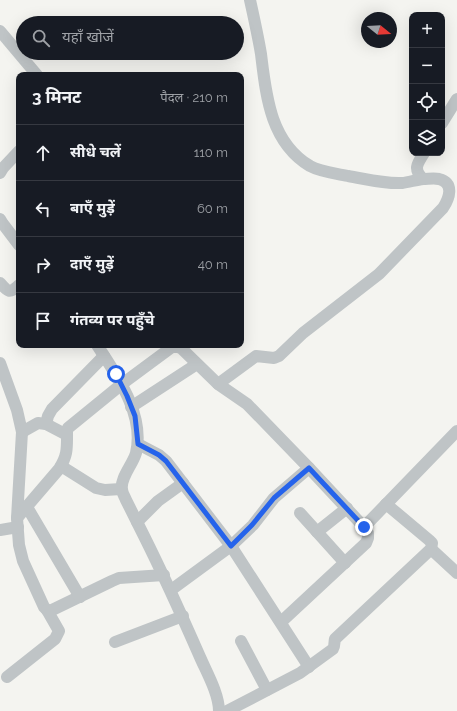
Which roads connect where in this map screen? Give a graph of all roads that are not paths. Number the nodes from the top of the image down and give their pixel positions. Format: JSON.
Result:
{"nodes":[{"id":1,"x":250,"y":0,"type":"edge"},
{"id":2,"x":0,"y":31,"type":"edge"},
{"id":3,"x":16,"y":50,"type":"edge"},
{"id":4,"x":24,"y":60,"type":"edge"},
{"id":5,"x":34,"y":72,"type":"edge"},
{"id":6,"x":457,"y":98,"type":"edge"},
{"id":7,"x":444,"y":120,"type":"edge"},
{"id":8,"x":16,"y":154,"type":"edge"},
{"id":9,"x":422,"y":156,"type":"edge"},
{"id":10,"x":0,"y":173,"type":"edge"},
{"id":11,"x":423,"y":180,"type":"junction"},
{"id":12,"x":0,"y":219,"type":"edge"},
{"id":13,"x":16,"y":241,"type":"edge"},
{"id":14,"x":0,"y":283,"type":"edge"},
{"id":15,"x":16,"y":288,"type":"edge"},
{"id":16,"x":99,"y":348,"type":"edge"},
{"id":17,"x":171,"y":348,"type":"edge"},
{"id":18,"x":181,"y":348,"type":"edge"},
{"id":19,"x":104,"y":356,"type":"junction"},
{"id":20,"x":0,"y":363,"type":"edge"},
{"id":21,"x":197,"y":364,"type":"junction"},
{"id":22,"x":122,"y":384,"type":"junction"},
{"id":23,"x":218,"y":384,"type":"junction"},
{"id":24,"x":131,"y":407,"type":"junction"},
{"id":25,"x":46,"y":424,"type":"junction"},
{"id":26,"x":457,"y":431,"type":"edge"},
{"id":27,"x":22,"y":432,"type":"junction"},
{"id":28,"x":67,"y":435,"type":"junction"},
{"id":29,"x":138,"y":444,"type":"junction"},
{"id":30,"x":61,"y":466,"type":"junction"},
{"id":31,"x":309,"y":468,"type":"junction"},
{"id":32,"x":182,"y":483,"type":"junction"},
{"id":33,"x":121,"y":489,"type":"junction"},
{"id":34,"x":386,"y":504,"type":"junction"},
{"id":35,"x":27,"y":507,"type":"junction"},
{"id":36,"x":347,"y":508,"type":"junction"},
{"id":37,"x":300,"y":513,"type":"dead end"},
{"id":38,"x":17,"y":522,"type":"junction"},
{"id":39,"x":137,"y":522,"type":"junction"},
{"id":40,"x":364,"y":527,"type":"junction"},
{"id":41,"x":0,"y":530,"type":"edge"},
{"id":42,"x":317,"y":532,"type":"junction"},
{"id":43,"x":231,"y":546,"type":"junction"},
{"id":44,"x":431,"y":549,"type":"junction"},
{"id":45,"x":345,"y":563,"type":"junction"},
{"id":46,"x":457,"y":573,"type":"edge"},
{"id":47,"x":164,"y":575,"type":"junction"},
{"id":48,"x":171,"y":590,"type":"junction"},
{"id":49,"x":80,"y":597,"type":"junction"},
{"id":50,"x":47,"y":610,"type":"junction"},
{"id":51,"x":182,"y":616,"type":"junction"},
{"id":52,"x":280,"y":622,"type":"junction"},
{"id":53,"x":241,"y":641,"type":"dead end"},
{"id":54,"x":115,"y":642,"type":"dead end"},
{"id":55,"x":309,"y":667,"type":"junction"},
{"id":56,"x":7,"y":677,"type":"dead end"},
{"id":57,"x":267,"y":690,"type":"junction"},
{"id":58,"x":220,"y":711,"type":"edge"},
{"id":59,"x":227,"y":711,"type":"edge"}],
"edges":[{"from":1,"to":11,"type":"street"},
{"from":2,"to":3,"type":"street"},
{"from":4,"to":5,"type":"street"},
{"from":6,"to":7,"type":"street"},
{"from":8,"to":10,"type":"street"},
{"from":9,"to":11,"type":"street"},
{"from":11,"to":23,"type":"street"},
{"from":12,"to":13,"type":"street"},
{"from":14,"to":15,"type":"street"},
{"from":16,"to":19,"type":"street"},
{"from":17,"to":22,"type":"street"},
{"from":18,"to":21,"type":"street"},
{"from":19,"to":22,"type":"street"},
{"from":19,"to":25,"type":"street"},
{"from":20,"to":27,"type":"street"},
{"from":21,"to":23,"type":"street"},
{"from":21,"to":24,"type":"street"},
{"from":22,"to":24,"type":"street"},
{"from":22,"to":28,"type":"street"},
{"from":23,"to":31,"type":"street"},
{"from":24,"to":29,"type":"street"},
{"from":25,"to":27,"type":"street"},
{"from":25,"to":28,"type":"street"},
{"from":26,"to":34,"type":"street"},
{"from":27,"to":38,"type":"street"},
{"from":28,"to":30,"type":"street"},
{"from":29,"to":32,"type":"street"},
{"from":29,"to":33,"type":"street"},
{"from":30,"to":33,"type":"street"},
{"from":30,"to":35,"type":"street"},
{"from":31,"to":36,"type":"street"},
{"from":31,"to":43,"type":"street"},
{"from":32,"to":39,"type":"street"},
{"from":32,"to":43,"type":"street"},
{"from":33,"to":39,"type":"street"},
{"from":34,"to":40,"type":"street"},
{"from":34,"to":44,"type":"street"},
{"from":35,"to":38,"type":"street"},
{"from":35,"to":49,"type":"street"},
{"from":36,"to":40,"type":"street"},
{"from":36,"to":42,"type":"street"},
{"from":37,"to":42,"type":"street"},
{"from":38,"to":41,"type":"street"},
{"from":38,"to":50,"type":"street"},
{"from":39,"to":47,"type":"street"},
{"from":40,"to":45,"type":"street"},
{"from":42,"to":45,"type":"street"},
{"from":43,"to":48,"type":"street"},
{"from":43,"to":52,"type":"street"},
{"from":44,"to":46,"type":"street"},
{"from":44,"to":55,"type":"street"},
{"from":45,"to":52,"type":"street"},
{"from":47,"to":48,"type":"street"},
{"from":47,"to":49,"type":"street"},
{"from":48,"to":51,"type":"street"},
{"from":49,"to":50,"type":"street"},
{"from":50,"to":56,"type":"street"},
{"from":51,"to":54,"type":"street"},
{"from":51,"to":58,"type":"street"},
{"from":52,"to":55,"type":"street"},
{"from":53,"to":57,"type":"street"},
{"from":55,"to":57,"type":"street"},
{"from":57,"to":59,"type":"street"}]}
